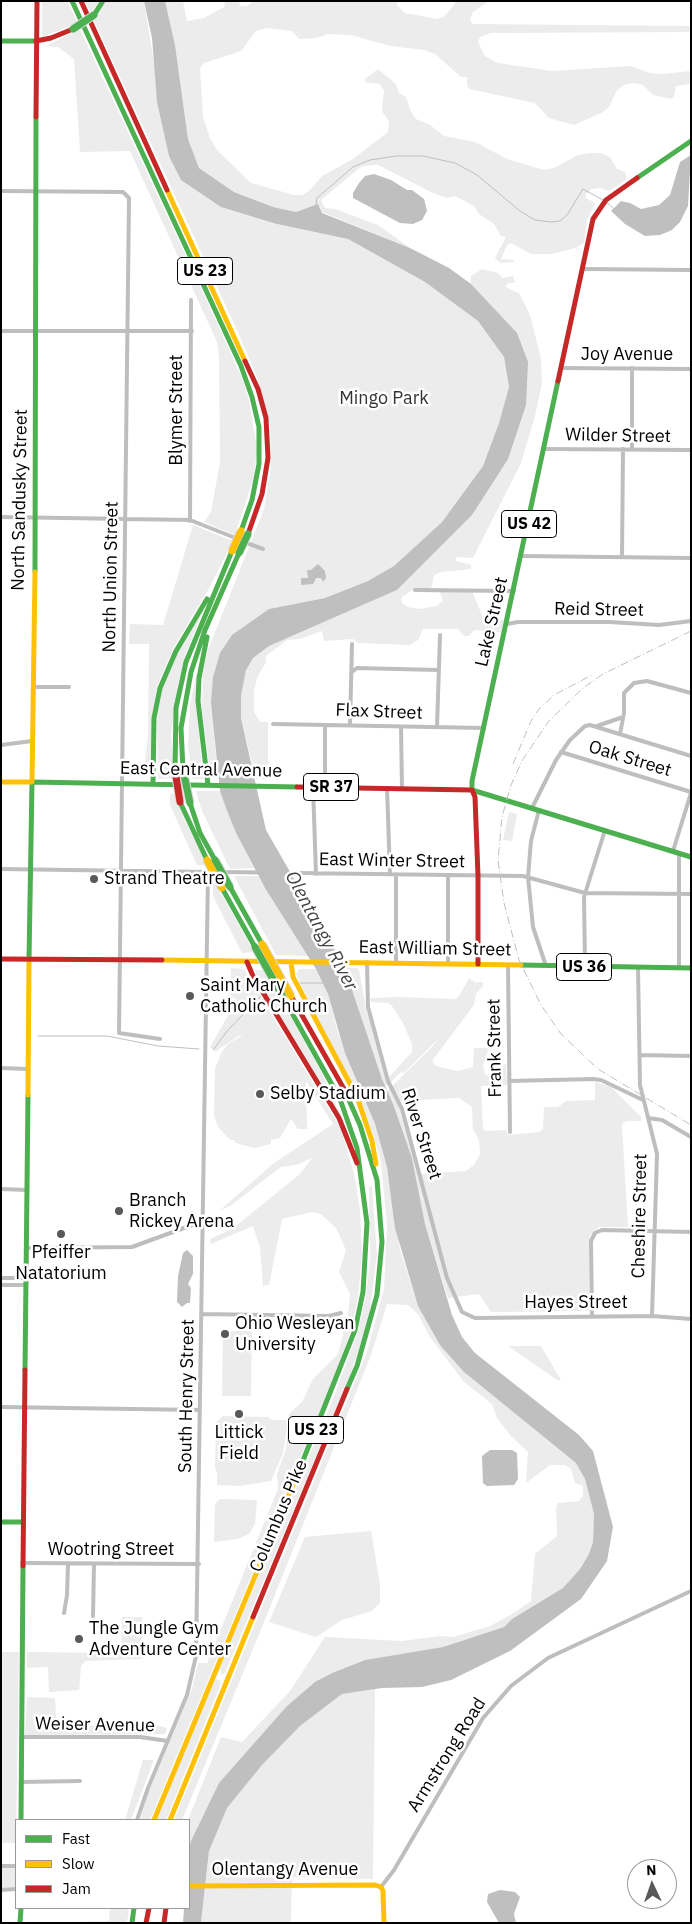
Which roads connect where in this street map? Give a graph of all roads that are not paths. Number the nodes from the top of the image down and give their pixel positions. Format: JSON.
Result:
{"nodes":[{"id":1,"x":37,"y":1,"type":"edge"},
{"id":2,"x":72,"y":1,"type":"edge"},
{"id":3,"x":81,"y":1,"type":"edge"},
{"id":4,"x":103,"y":1,"type":"edge"},
{"id":5,"x":1,"y":41,"type":"edge"},
{"id":6,"x":36,"y":41,"type":"junction"},
{"id":7,"x":691,"y":140,"type":"edge"},
{"id":8,"x":1,"y":192,"type":"edge"},
{"id":9,"x":36,"y":192,"type":"junction"},
{"id":10,"x":584,"y":269,"type":"junction"},
{"id":11,"x":691,"y":270,"type":"edge"},
{"id":12,"x":192,"y":300,"type":"dead end"},
{"id":13,"x":1,"y":331,"type":"edge"},
{"id":14,"x":36,"y":331,"type":"junction"},
{"id":15,"x":127,"y":331,"type":"junction"},
{"id":16,"x":192,"y":331,"type":"junction"},
{"id":17,"x":563,"y":368,"type":"junction"},
{"id":18,"x":632,"y":368,"type":"junction"},
{"id":19,"x":691,"y":369,"type":"edge"},
{"id":20,"x":545,"y":449,"type":"junction"},
{"id":21,"x":623,"y":449,"type":"junction"},
{"id":22,"x":632,"y":449,"type":"junction"},
{"id":23,"x":691,"y":450,"type":"edge"},
{"id":24,"x":1,"y":517,"type":"edge"},
{"id":25,"x":36,"y":518,"type":"junction"},
{"id":26,"x":125,"y":519,"type":"junction"},
{"id":27,"x":190,"y":521,"type":"junction"},
{"id":28,"x":245,"y":532,"type":"junction"},
{"id":29,"x":263,"y":549,"type":"dead end"},
{"id":30,"x":236,"y":552,"type":"junction"},
{"id":31,"x":522,"y":556,"type":"junction"},
{"id":32,"x":622,"y":557,"type":"junction"},
{"id":33,"x":691,"y":558,"type":"edge"},
{"id":34,"x":215,"y":588,"type":"junction"},
{"id":35,"x":415,"y":590,"type":"dead end"},
{"id":36,"x":514,"y":591,"type":"junction"},
{"id":37,"x":213,"y":613,"type":"junction"},
{"id":38,"x":691,"y":621,"type":"edge"},
{"id":39,"x":507,"y":624,"type":"junction"},
{"id":40,"x":440,"y":635,"type":"dead end"},
{"id":41,"x":352,"y":644,"type":"dead end"},
{"id":42,"x":438,"y":670,"type":"junction"},
{"id":43,"x":352,"y":672,"type":"junction"},
{"id":44,"x":33,"y":687,"type":"junction"},
{"id":45,"x":69,"y":687,"type":"dead end"},
{"id":46,"x":691,"y":693,"type":"edge"},
{"id":47,"x":623,"y":717,"type":"junction"},
{"id":48,"x":273,"y":724,"type":"dead end"},
{"id":49,"x":325,"y":725,"type":"junction"},
{"id":50,"x":350,"y":726,"type":"junction"},
{"id":51,"x":594,"y":726,"type":"junction"},
{"id":52,"x":401,"y":727,"type":"junction"},
{"id":53,"x":437,"y":728,"type":"junction"},
{"id":54,"x":484,"y":728,"type":"junction"},
{"id":55,"x":620,"y":734,"type":"junction"},
{"id":56,"x":32,"y":741,"type":"junction"},
{"id":57,"x":1,"y":745,"type":"edge"},
{"id":58,"x":561,"y":752,"type":"junction"},
{"id":59,"x":691,"y":756,"type":"edge"},
{"id":60,"x":1,"y":782,"type":"edge"},
{"id":61,"x":32,"y":782,"type":"junction"},
{"id":62,"x":122,"y":784,"type":"junction"},
{"id":63,"x":153,"y":784,"type":"junction"},
{"id":64,"x":208,"y":785,"type":"junction"},
{"id":65,"x":313,"y":787,"type":"junction"},
{"id":66,"x":325,"y":787,"type":"junction"},
{"id":67,"x":387,"y":788,"type":"junction"},
{"id":68,"x":402,"y":788,"type":"junction"},
{"id":69,"x":472,"y":790,"type":"junction"},
{"id":70,"x":691,"y":793,"type":"edge"},
{"id":71,"x":532,"y":808,"type":"junction"},
{"id":72,"x":540,"y":810,"type":"junction"},
{"id":73,"x":605,"y":830,"type":"junction"},
{"id":74,"x":676,"y":852,"type":"junction"},
{"id":75,"x":691,"y":857,"type":"edge"},
{"id":76,"x":211,"y":860,"type":"junction"},
{"id":77,"x":1,"y":869,"type":"edge"},
{"id":78,"x":31,"y":869,"type":"junction"},
{"id":79,"x":121,"y":871,"type":"junction"},
{"id":80,"x":208,"y":872,"type":"junction"},
{"id":81,"x":316,"y":874,"type":"junction"},
{"id":82,"x":390,"y":874,"type":"junction"},
{"id":83,"x":396,"y":874,"type":"junction"},
{"id":84,"x":448,"y":876,"type":"junction"},
{"id":85,"x":478,"y":876,"type":"junction"},
{"id":86,"x":528,"y":877,"type":"junction"},
{"id":87,"x":586,"y":893,"type":"junction"},
{"id":88,"x":679,"y":894,"type":"junction"},
{"id":89,"x":691,"y":894,"type":"edge"},
{"id":90,"x":1,"y":959,"type":"edge"},
{"id":91,"x":29,"y":959,"type":"junction"},
{"id":92,"x":120,"y":961,"type":"junction"},
{"id":93,"x":206,"y":961,"type":"junction"},
{"id":94,"x":247,"y":962,"type":"junction"},
{"id":95,"x":291,"y":962,"type":"junction"},
{"id":96,"x":367,"y":962,"type":"junction"},
{"id":97,"x":396,"y":962,"type":"junction"},
{"id":98,"x":448,"y":963,"type":"junction"},
{"id":99,"x":478,"y":964,"type":"junction"},
{"id":100,"x":508,"y":965,"type":"junction"},
{"id":101,"x":546,"y":966,"type":"junction"},
{"id":102,"x":585,"y":967,"type":"junction"},
{"id":103,"x":638,"y":968,"type":"junction"},
{"id":104,"x":679,"y":968,"type":"junction"},
{"id":105,"x":691,"y":968,"type":"edge"},
{"id":106,"x":287,"y":997,"type":"junction"},
{"id":107,"x":160,"y":1040,"type":"dead end"},
{"id":108,"x":640,"y":1055,"type":"junction"},
{"id":109,"x":691,"y":1056,"type":"edge"},
{"id":110,"x":1,"y":1068,"type":"edge"},
{"id":111,"x":28,"y":1069,"type":"junction"},
{"id":112,"x":509,"y":1081,"type":"junction"},
{"id":113,"x":643,"y":1100,"type":"junction"},
{"id":114,"x":648,"y":1118,"type":"junction"},
{"id":115,"x":510,"y":1132,"type":"dead end"},
{"id":116,"x":691,"y":1137,"type":"edge"},
{"id":117,"x":361,"y":1173,"type":"junction"},
{"id":118,"x":377,"y":1180,"type":"junction"},
{"id":119,"x":1,"y":1190,"type":"edge"},
{"id":120,"x":27,"y":1190,"type":"junction"},
{"id":121,"x":203,"y":1221,"type":"junction"},
{"id":122,"x":653,"y":1231,"type":"junction"},
{"id":123,"x":691,"y":1232,"type":"edge"},
{"id":124,"x":26,"y":1248,"type":"junction"},
{"id":125,"x":1,"y":1278,"type":"edge"},
{"id":126,"x":26,"y":1282,"type":"junction"},
{"id":127,"x":1,"y":1285,"type":"edge"},
{"id":128,"x":463,"y":1312,"type":"joint"},
{"id":129,"x":341,"y":1313,"type":"dead end"},
{"id":130,"x":202,"y":1314,"type":"junction"},
{"id":131,"x":592,"y":1316,"type":"junction"},
{"id":132,"x":652,"y":1316,"type":"junction"},
{"id":133,"x":691,"y":1319,"type":"edge"},
{"id":134,"x":1,"y":1407,"type":"edge"},
{"id":135,"x":24,"y":1408,"type":"junction"},
{"id":136,"x":200,"y":1410,"type":"junction"},
{"id":137,"x":1,"y":1522,"type":"edge"},
{"id":138,"x":23,"y":1522,"type":"junction"},
{"id":139,"x":22,"y":1563,"type":"junction"},
{"id":140,"x":68,"y":1564,"type":"junction"},
{"id":141,"x":94,"y":1564,"type":"junction"},
{"id":142,"x":199,"y":1564,"type":"junction"},
{"id":143,"x":691,"y":1591,"type":"edge"},
{"id":144,"x":64,"y":1613,"type":"dead end"},
{"id":145,"x":93,"y":1616,"type":"dead end"},
{"id":146,"x":21,"y":1738,"type":"junction"},
{"id":147,"x":168,"y":1741,"type":"junction"},
{"id":148,"x":80,"y":1781,"type":"dead end"},
{"id":149,"x":21,"y":1782,"type":"junction"},
{"id":150,"x":21,"y":1819,"type":"edge"},
{"id":151,"x":137,"y":1819,"type":"edge"},
{"id":152,"x":154,"y":1819,"type":"edge"},
{"id":153,"x":170,"y":1819,"type":"edge"},
{"id":154,"x":1,"y":1866,"type":"edge"},
{"id":155,"x":15,"y":1866,"type":"edge"},
{"id":156,"x":190,"y":1886,"type":"edge"},
{"id":157,"x":381,"y":1887,"type":"junction"},
{"id":158,"x":15,"y":1889,"type":"edge"},
{"id":159,"x":1,"y":1890,"type":"edge"},
{"id":160,"x":20,"y":1909,"type":"edge"},
{"id":161,"x":134,"y":1909,"type":"edge"},
{"id":162,"x":148,"y":1909,"type":"edge"},
{"id":163,"x":166,"y":1909,"type":"edge"},
{"id":164,"x":20,"y":1923,"type":"edge"},
{"id":165,"x":132,"y":1923,"type":"edge"},
{"id":166,"x":146,"y":1923,"type":"edge"},
{"id":167,"x":164,"y":1923,"type":"edge"},
{"id":168,"x":384,"y":1923,"type":"edge"}],
"edges":[{"from":1,"to":6,"type":"main road","name":"North Sandusky Street"},
{"from":2,"to":28,"type":"main road","number":"US 23"},
{"from":3,"to":28,"type":"main road","number":"US 23"},
{"from":4,"to":6,"type":"main road","bridge":true},
{"from":5,"to":6,"type":"main road"},
{"from":6,"to":9,"type":"main road","name":"North Sandusky Street"},
{"from":7,"to":10,"type":"main road","number":"US 42"},
{"from":8,"to":9,"type":"street"},
{"from":9,"to":14,"type":"main road","name":"North Sandusky Street"},
{"from":9,"to":15,"type":"street","name":"North Union Street"},
{"from":10,"to":11,"type":"street"},
{"from":10,"to":17,"type":"main road","name":"Lake Street","number":"US 42"},
{"from":12,"to":16,"type":"street","name":"Blymer Street"},
{"from":13,"to":14,"type":"street"},
{"from":14,"to":15,"type":"street"},
{"from":14,"to":25,"type":"main road","name":"North Sandusky Street"},
{"from":15,"to":16,"type":"street"},
{"from":15,"to":26,"type":"street","name":"North Union Street"},
{"from":16,"to":27,"type":"street","name":"Blymer Street"},
{"from":17,"to":18,"type":"street","name":"Joy Avenue"},
{"from":17,"to":20,"type":"main road","name":"Lake Street","number":"US 42"},
{"from":18,"to":19,"type":"street","name":"Joy Avenue"},
{"from":18,"to":22,"type":"street"},
{"from":20,"to":21,"type":"street","name":"Wilder Street"},
{"from":20,"to":31,"type":"main road","name":"Lake Street","number":"US 42"},
{"from":21,"to":22,"type":"street","name":"Wilder Street"},
{"from":21,"to":32,"type":"street"},
{"from":22,"to":23,"type":"street","name":"Wilder Street"},
{"from":24,"to":25,"type":"street"},
{"from":25,"to":26,"type":"street"},
{"from":25,"to":44,"type":"main road","name":"North Sandusky Street"},
{"from":26,"to":27,"type":"street"},
{"from":26,"to":62,"type":"street","name":"North Union Street"},
{"from":27,"to":29,"type":"street"},
{"from":28,"to":30,"type":"main road","number":"US 23","bridge":true},
{"from":30,"to":34,"type":"main road","number":"US 23"},
{"from":30,"to":37,"type":"main road","number":"US 23"},
{"from":31,"to":32,"type":"street"},
{"from":31,"to":36,"type":"main road","name":"Lake Street","number":"US 42"},
{"from":32,"to":33,"type":"street"},
{"from":34,"to":63,"type":"main road"},
{"from":34,"to":76,"type":"main road","number":"US 23","bridge":true},
{"from":35,"to":36,"type":"street"},
{"from":36,"to":39,"type":"main road","name":"Lake Street","number":"US 42"},
{"from":37,"to":64,"type":"main road"},
{"from":37,"to":76,"type":"main road","number":"US 23","bridge":true},
{"from":38,"to":39,"type":"street","name":"Reid Street"},
{"from":39,"to":54,"type":"main road","name":"Lake Street","number":"US 42"},
{"from":40,"to":42,"type":"street"},
{"from":41,"to":43,"type":"street"},
{"from":42,"to":43,"type":"street"},
{"from":42,"to":53,"type":"street"},
{"from":43,"to":50,"type":"street"},
{"from":44,"to":45,"type":"street"},
{"from":44,"to":56,"type":"main road","name":"North Sandusky Street"},
{"from":46,"to":47,"type":"street"},
{"from":47,"to":51,"type":"street"},
{"from":47,"to":55,"type":"street"},
{"from":48,"to":49,"type":"street","name":"Flax Street"},
{"from":49,"to":50,"type":"street","name":"Flax Street"},
{"from":49,"to":66,"type":"street"},
{"from":50,"to":52,"type":"street","name":"Flax Street"},
{"from":51,"to":55,"type":"street"},
{"from":51,"to":58,"type":"street"},
{"from":52,"to":53,"type":"street","name":"Flax Street"},
{"from":52,"to":68,"type":"street"},
{"from":53,"to":54,"type":"street","name":"Flax Street"},
{"from":54,"to":69,"type":"main road","name":"Lake Street","number":"US 42"},
{"from":55,"to":59,"type":"street"},
{"from":56,"to":57,"type":"street"},
{"from":56,"to":61,"type":"main road","name":"North Sandusky Street"},
{"from":58,"to":70,"type":"street","name":"Oak Street"},
{"from":58,"to":71,"type":"street"},
{"from":60,"to":61,"type":"main road","number":"SR 37"},
{"from":61,"to":62,"type":"main road","name":"East Central Avenue","number":"SR 37"},
{"from":61,"to":78,"type":"main road","name":"North Sandusky Street"},
{"from":62,"to":63,"type":"main road","name":"East Central Avenue","number":"SR 37"},
{"from":62,"to":79,"type":"street","name":"North Union Street"},
{"from":63,"to":64,"type":"main road","name":"East Central Avenue","number":"SR 37"},
{"from":64,"to":65,"type":"main road","name":"East Central Avenue","number":"SR 37"},
{"from":65,"to":66,"type":"main road","name":"East Central Avenue","number":"SR 37"},
{"from":65,"to":81,"type":"street"},
{"from":66,"to":67,"type":"main road","name":"East Central Avenue","number":"SR 37"},
{"from":67,"to":68,"type":"main road","name":"East Central Avenue","number":"SR 37"},
{"from":67,"to":82,"type":"street"},
{"from":68,"to":69,"type":"main road","name":"East Central Avenue","number":"SR 37"},
{"from":69,"to":71,"type":"main road","name":"East Central Avenue","number":"SR 37"},
{"from":69,"to":85,"type":"main road","name":"Lake Street","number":"US 42"},
{"from":70,"to":74,"type":"street"},
{"from":71,"to":72,"type":"main road","name":"East Central Avenue","number":"SR 37"},
{"from":72,"to":73,"type":"main road","name":"East Central Avenue","number":"SR 37"},
{"from":72,"to":86,"type":"street"},
{"from":73,"to":74,"type":"main road","name":"East Central Avenue","number":"SR 37"},
{"from":73,"to":87,"type":"street"},
{"from":74,"to":75,"type":"main road","name":"East Central Avenue","number":"SR 37"},
{"from":74,"to":88,"type":"street"},
{"from":76,"to":106,"type":"main road","number":"US 23","bridge":true},
{"from":77,"to":78,"type":"street","name":"East Winter Street"},
{"from":78,"to":79,"type":"street","name":"East Winter Street"},
{"from":78,"to":91,"type":"main road","name":"North Sandusky Street"},
{"from":79,"to":80,"type":"street","name":"East Winter Street"},
{"from":79,"to":92,"type":"street","name":"North Union Street"},
{"from":80,"to":81,"type":"street","name":"East Winter Street"},
{"from":80,"to":93,"type":"street","name":"South Henry Street"},
{"from":81,"to":82,"type":"street","name":"East Winter Street"},
{"from":82,"to":83,"type":"street","name":"East Winter Street"},
{"from":83,"to":84,"type":"street","name":"East Winter Street"},
{"from":83,"to":97,"type":"street"},
{"from":84,"to":85,"type":"street","name":"East Winter Street"},
{"from":84,"to":98,"type":"street"},
{"from":85,"to":86,"type":"street","name":"East Winter Street"},
{"from":85,"to":99,"type":"main road","name":"Lake Street","number":"US 42"},
{"from":86,"to":87,"type":"street","name":"East Winter Street"},
{"from":86,"to":101,"type":"street"},
{"from":87,"to":88,"type":"street","name":"East Winter Street"},
{"from":87,"to":102,"type":"street"},
{"from":88,"to":89,"type":"street","name":"East Winter Street"},
{"from":88,"to":104,"type":"street"},
{"from":90,"to":91,"type":"main road","number":"US 36"},
{"from":91,"to":92,"type":"main road","name":"East William Street","number":"US 36"},
{"from":91,"to":111,"type":"main road","name":"North Sandusky Street"},
{"from":92,"to":93,"type":"main road","name":"East William Street","number":"US 36"},
{"from":92,"to":107,"type":"street","name":"North Union Street"},
{"from":93,"to":94,"type":"main road","name":"East William Street","number":"US 36"},
{"from":93,"to":121,"type":"street","name":"South Henry Street"},
{"from":94,"to":95,"type":"main road","name":"East William Street","number":"US 36"},
{"from":94,"to":117,"type":"main road"},
{"from":95,"to":96,"type":"main road","name":"East William Street","number":"US 36"},
{"from":95,"to":118,"type":"main road"},
{"from":96,"to":97,"type":"main road","name":"East William Street","number":"US 36"},
{"from":96,"to":128,"type":"street","name":"River Street"},
{"from":97,"to":98,"type":"main road","name":"East William Street","number":"US 36"},
{"from":98,"to":99,"type":"main road","name":"East William Street","number":"US 36"},
{"from":99,"to":100,"type":"main road","name":"East William Street","number":"US 36"},
{"from":100,"to":101,"type":"main road","name":"East William Street","number":"US 36"},
{"from":100,"to":112,"type":"street","name":"Frank Street"},
{"from":101,"to":102,"type":"main road","name":"East William Street","number":"US 36"},
{"from":102,"to":103,"type":"main road","name":"East William Street","number":"US 36"},
{"from":103,"to":104,"type":"main road","name":"East William Street","number":"US 36"},
{"from":103,"to":108,"type":"street"},
{"from":104,"to":105,"type":"main road","name":"East William Street","number":"US 36"},
{"from":106,"to":117,"type":"main road","name":"Columbus Pike","number":"US 23"},
{"from":106,"to":118,"type":"main road","name":"Columbus Pike","number":"US 23"},
{"from":108,"to":109,"type":"street"},
{"from":108,"to":113,"type":"street"},
{"from":110,"to":111,"type":"street"},
{"from":111,"to":120,"type":"main road","name":"North Sandusky Street"},
{"from":112,"to":113,"type":"street"},
{"from":112,"to":115,"type":"street","name":"Frank Street"},
{"from":113,"to":114,"type":"street","name":"Cheshire Street"},
{"from":114,"to":116,"type":"street"},
{"from":114,"to":122,"type":"street","name":"Cheshire Street"},
{"from":117,"to":152,"type":"main road","name":"Columbus Pike","number":"US 23"},
{"from":118,"to":153,"type":"main road","name":"Columbus Pike","number":"US 23"},
{"from":119,"to":120,"type":"street"},
{"from":120,"to":124,"type":"main road","name":"North Sandusky Street"},
{"from":121,"to":124,"type":"street"},
{"from":121,"to":130,"type":"street","name":"South Henry Street"},
{"from":122,"to":123,"type":"street"},
{"from":122,"to":131,"type":"street"},
{"from":122,"to":132,"type":"street","name":"Cheshire Street"},
{"from":124,"to":126,"type":"main road","name":"North Sandusky Street"},
{"from":125,"to":126,"type":"street"},
{"from":126,"to":127,"type":"street"},
{"from":126,"to":135,"type":"main road","name":"North Sandusky Street"},
{"from":128,"to":131,"type":"street","name":"Hayes Street"},
{"from":129,"to":130,"type":"street"},
{"from":130,"to":136,"type":"street","name":"South Henry Street"},
{"from":131,"to":132,"type":"street","name":"Hayes Street"},
{"from":132,"to":133,"type":"street","name":"Hayes Street"},
{"from":134,"to":135,"type":"street"},
{"from":135,"to":136,"type":"street"},
{"from":135,"to":138,"type":"main road","name":"North Sandusky Street"},
{"from":136,"to":142,"type":"street","name":"South Henry Street"},
{"from":137,"to":138,"type":"main road"},
{"from":138,"to":139,"type":"main road","name":"North Sandusky Street"},
{"from":139,"to":140,"type":"street","name":"Wootring Street"},
{"from":139,"to":146,"type":"main road","name":"North Sandusky Street"},
{"from":140,"to":141,"type":"street","name":"Wootring Street"},
{"from":140,"to":144,"type":"street"},
{"from":141,"to":142,"type":"street","name":"Wootring Street"},
{"from":141,"to":145,"type":"street"},
{"from":142,"to":147,"type":"street","name":"South Henry Street"},
{"from":143,"to":157,"type":"street","name":"Armstrong Road"},
{"from":146,"to":147,"type":"street","name":"Weiser Avenue"},
{"from":146,"to":149,"type":"main road","name":"North Sandusky Street"},
{"from":147,"to":151,"type":"street","name":"South Henry Street"},
{"from":148,"to":149,"type":"street"},
{"from":149,"to":150,"type":"main road","name":"North Sandusky Street"},
{"from":154,"to":155,"type":"street"},
{"from":156,"to":157,"type":"main road","name":"Olentangy Avenue"},
{"from":157,"to":168,"type":"main road"},
{"from":158,"to":159,"type":"street"},
{"from":160,"to":164,"type":"main road"},
{"from":161,"to":165,"type":"main road"},
{"from":162,"to":166,"type":"main road"},
{"from":163,"to":167,"type":"main road"}]}
